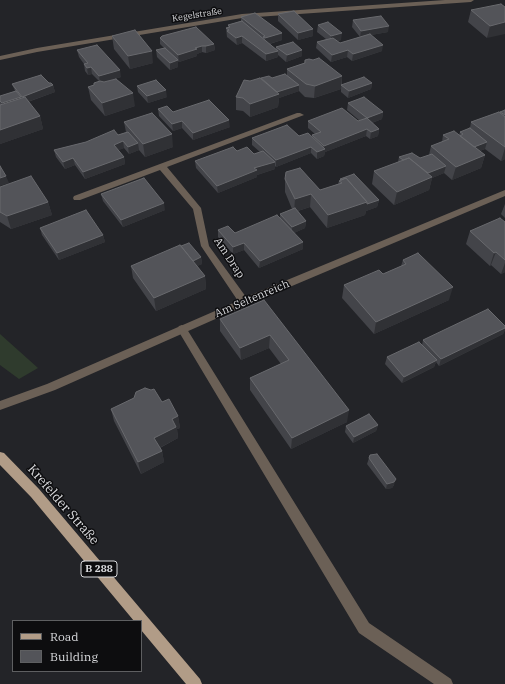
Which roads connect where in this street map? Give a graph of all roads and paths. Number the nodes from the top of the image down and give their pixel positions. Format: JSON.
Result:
{"nodes":[{"id":1,"x":471,"y":0,"type":"edge"},
{"id":2,"x":0,"y":58,"type":"edge"},
{"id":3,"x":300,"y":115,"type":"dead end"},
{"id":4,"x":161,"y":166,"type":"junction"},
{"id":5,"x":505,"y":193,"type":"edge"},
{"id":6,"x":77,"y":198,"type":"dead end"},
{"id":7,"x":244,"y":302,"type":"junction"},
{"id":8,"x":182,"y":329,"type":"junction"},
{"id":9,"x":0,"y":406,"type":"edge"},
{"id":10,"x":0,"y":457,"type":"edge"},
{"id":11,"x":141,"y":620,"type":"edge"},
{"id":12,"x":142,"y":621,"type":"edge"},
{"id":13,"x":195,"y":684,"type":"edge"},
{"id":14,"x":446,"y":684,"type":"edge"}],
"edges":[{"from":1,"to":2,"type":"street","name":"Kegelstraße"},
{"from":3,"to":4,"type":"street"},
{"from":4,"to":6,"type":"street"},
{"from":4,"to":7,"type":"street","name":"Am Drap"},
{"from":5,"to":7,"type":"street","name":"Am Seltenreich"},
{"from":7,"to":8,"type":"street","name":"Am Seltenreich"},
{"from":8,"to":9,"type":"street","name":"Am Seltenreich"},
{"from":8,"to":14,"type":"street"},
{"from":10,"to":11,"type":"main road","name":"Krefelder Straße","number":"B 288"},
{"from":12,"to":13,"type":"main road","name":"Krefelder Straße","number":"B 288"}]}
